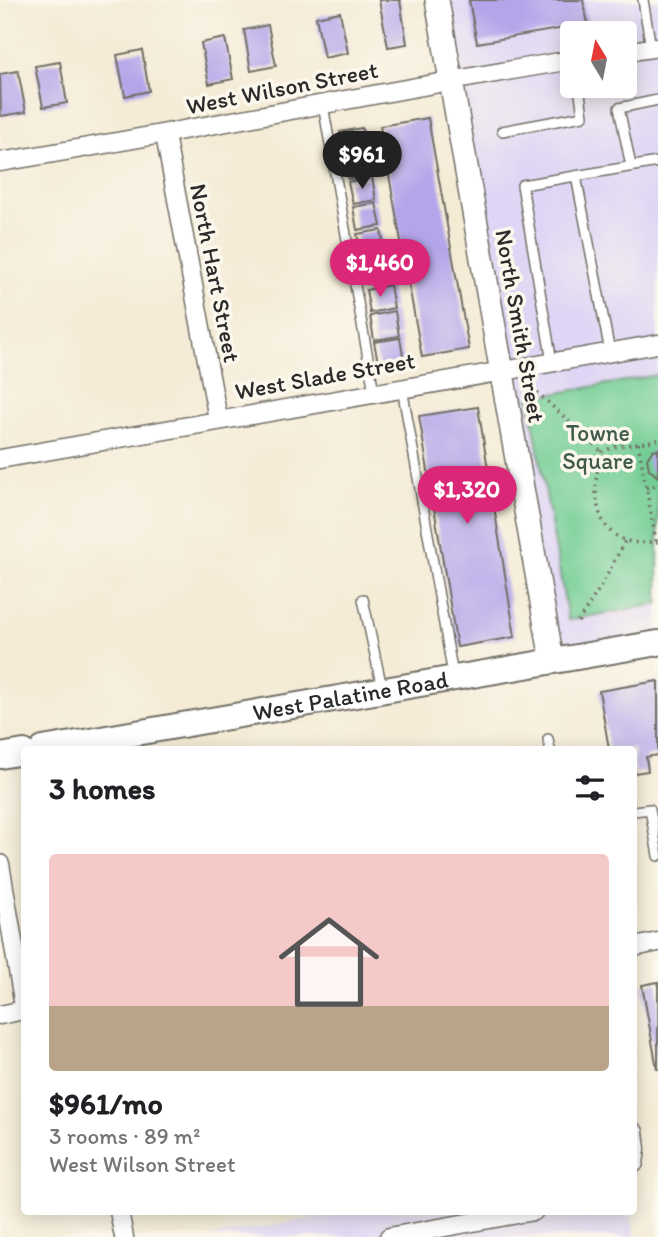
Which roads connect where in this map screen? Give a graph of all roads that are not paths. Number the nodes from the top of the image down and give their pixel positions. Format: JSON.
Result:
{"nodes":[{"id":1,"x":437,"y":0,"type":"edge"},
{"id":2,"x":643,"y":0,"type":"edge"},
{"id":3,"x":655,"y":47,"type":"edge"},
{"id":4,"x":637,"y":50,"type":"edge"},
{"id":5,"x":560,"y":62,"type":"edge"},
{"id":6,"x":451,"y":80,"type":"junction"},
{"id":7,"x":581,"y":98,"type":"edge"},
{"id":8,"x":658,"y":100,"type":"edge"},
{"id":9,"x":323,"y":105,"type":"junction"},
{"id":10,"x":502,"y":131,"type":"dead end"},
{"id":11,"x":165,"y":135,"type":"junction"},
{"id":12,"x":0,"y":162,"type":"edge"},
{"id":13,"x":658,"y":162,"type":"edge"},
{"id":14,"x":631,"y":166,"type":"junction"},
{"id":15,"x":576,"y":176,"type":"junction"},
{"id":16,"x":658,"y":344,"type":"edge"},
{"id":17,"x":610,"y":352,"type":"junction"},
{"id":18,"x":552,"y":362,"type":"junction"},
{"id":19,"x":501,"y":370,"type":"junction"},
{"id":20,"x":402,"y":388,"type":"junction"},
{"id":21,"x":374,"y":392,"type":"junction"},
{"id":22,"x":218,"y":419,"type":"junction"},
{"id":23,"x":0,"y":459,"type":"edge"},
{"id":24,"x":363,"y":599,"type":"dead end"},
{"id":25,"x":658,"y":643,"type":"edge"},
{"id":26,"x":552,"y":660,"type":"junction"},
{"id":27,"x":454,"y":677,"type":"junction"},
{"id":28,"x":382,"y":690,"type":"junction"},
{"id":29,"x":60,"y":746,"type":"edge"},
{"id":30,"x":21,"y":753,"type":"edge"},
{"id":31,"x":0,"y":757,"type":"edge"},
{"id":32,"x":637,"y":811,"type":"edge"},
{"id":33,"x":658,"y":856,"type":"edge"},
{"id":34,"x":0,"y":864,"type":"edge"},
{"id":35,"x":658,"y":942,"type":"edge"},
{"id":36,"x":637,"y":946,"type":"edge"},
{"id":37,"x":21,"y":990,"type":"edge"},
{"id":38,"x":21,"y":1009,"type":"edge"},
{"id":39,"x":0,"y":1014,"type":"edge"},
{"id":40,"x":120,"y":1215,"type":"edge"},
{"id":41,"x":512,"y":1215,"type":"edge"},
{"id":42,"x":124,"y":1237,"type":"edge"},
{"id":43,"x":389,"y":1237,"type":"edge"}],
"edges":[{"from":1,"to":6,"type":"street","name":"North Smith Street"},
{"from":2,"to":3,"type":"lane"},
{"from":3,"to":4,"type":"street"},
{"from":5,"to":6,"type":"street","name":"West Wilson Street"},
{"from":6,"to":9,"type":"street","name":"West Wilson Street"},
{"from":6,"to":19,"type":"street","name":"North Smith Street"},
{"from":7,"to":10,"type":"lane"},
{"from":8,"to":14,"type":"lane"},
{"from":9,"to":11,"type":"street","name":"West Wilson Street"},
{"from":9,"to":21,"type":"lane"},
{"from":11,"to":12,"type":"street","name":"West Wilson Street"},
{"from":11,"to":22,"type":"street","name":"North Hart Street"},
{"from":13,"to":14,"type":"lane"},
{"from":14,"to":15,"type":"lane"},
{"from":15,"to":17,"type":"lane"},
{"from":15,"to":18,"type":"lane"},
{"from":16,"to":17,"type":"street","name":"West Slade Street"},
{"from":17,"to":18,"type":"street","name":"West Slade Street"},
{"from":18,"to":19,"type":"street","name":"West Slade Street"},
{"from":19,"to":20,"type":"street","name":"West Slade Street"},
{"from":19,"to":26,"type":"street","name":"North Smith Street"},
{"from":20,"to":21,"type":"street","name":"West Slade Street"},
{"from":20,"to":27,"type":"lane"},
{"from":21,"to":22,"type":"street","name":"West Slade Street"},
{"from":22,"to":23,"type":"street","name":"West Slade Street"},
{"from":24,"to":28,"type":"lane"},
{"from":25,"to":26,"type":"main road","name":"West Palatine Road"},
{"from":26,"to":27,"type":"main road","name":"West Palatine Road"},
{"from":27,"to":28,"type":"main road","name":"West Palatine Road"},
{"from":28,"to":29,"type":"main road","name":"West Palatine Road"},
{"from":30,"to":31,"type":"main road"},
{"from":32,"to":33,"type":"lane"},
{"from":34,"to":37,"type":"street"},
{"from":35,"to":36,"type":"street"},
{"from":38,"to":39,"type":"street"},
{"from":40,"to":42,"type":"street"},
{"from":41,"to":43,"type":"street"}]}
